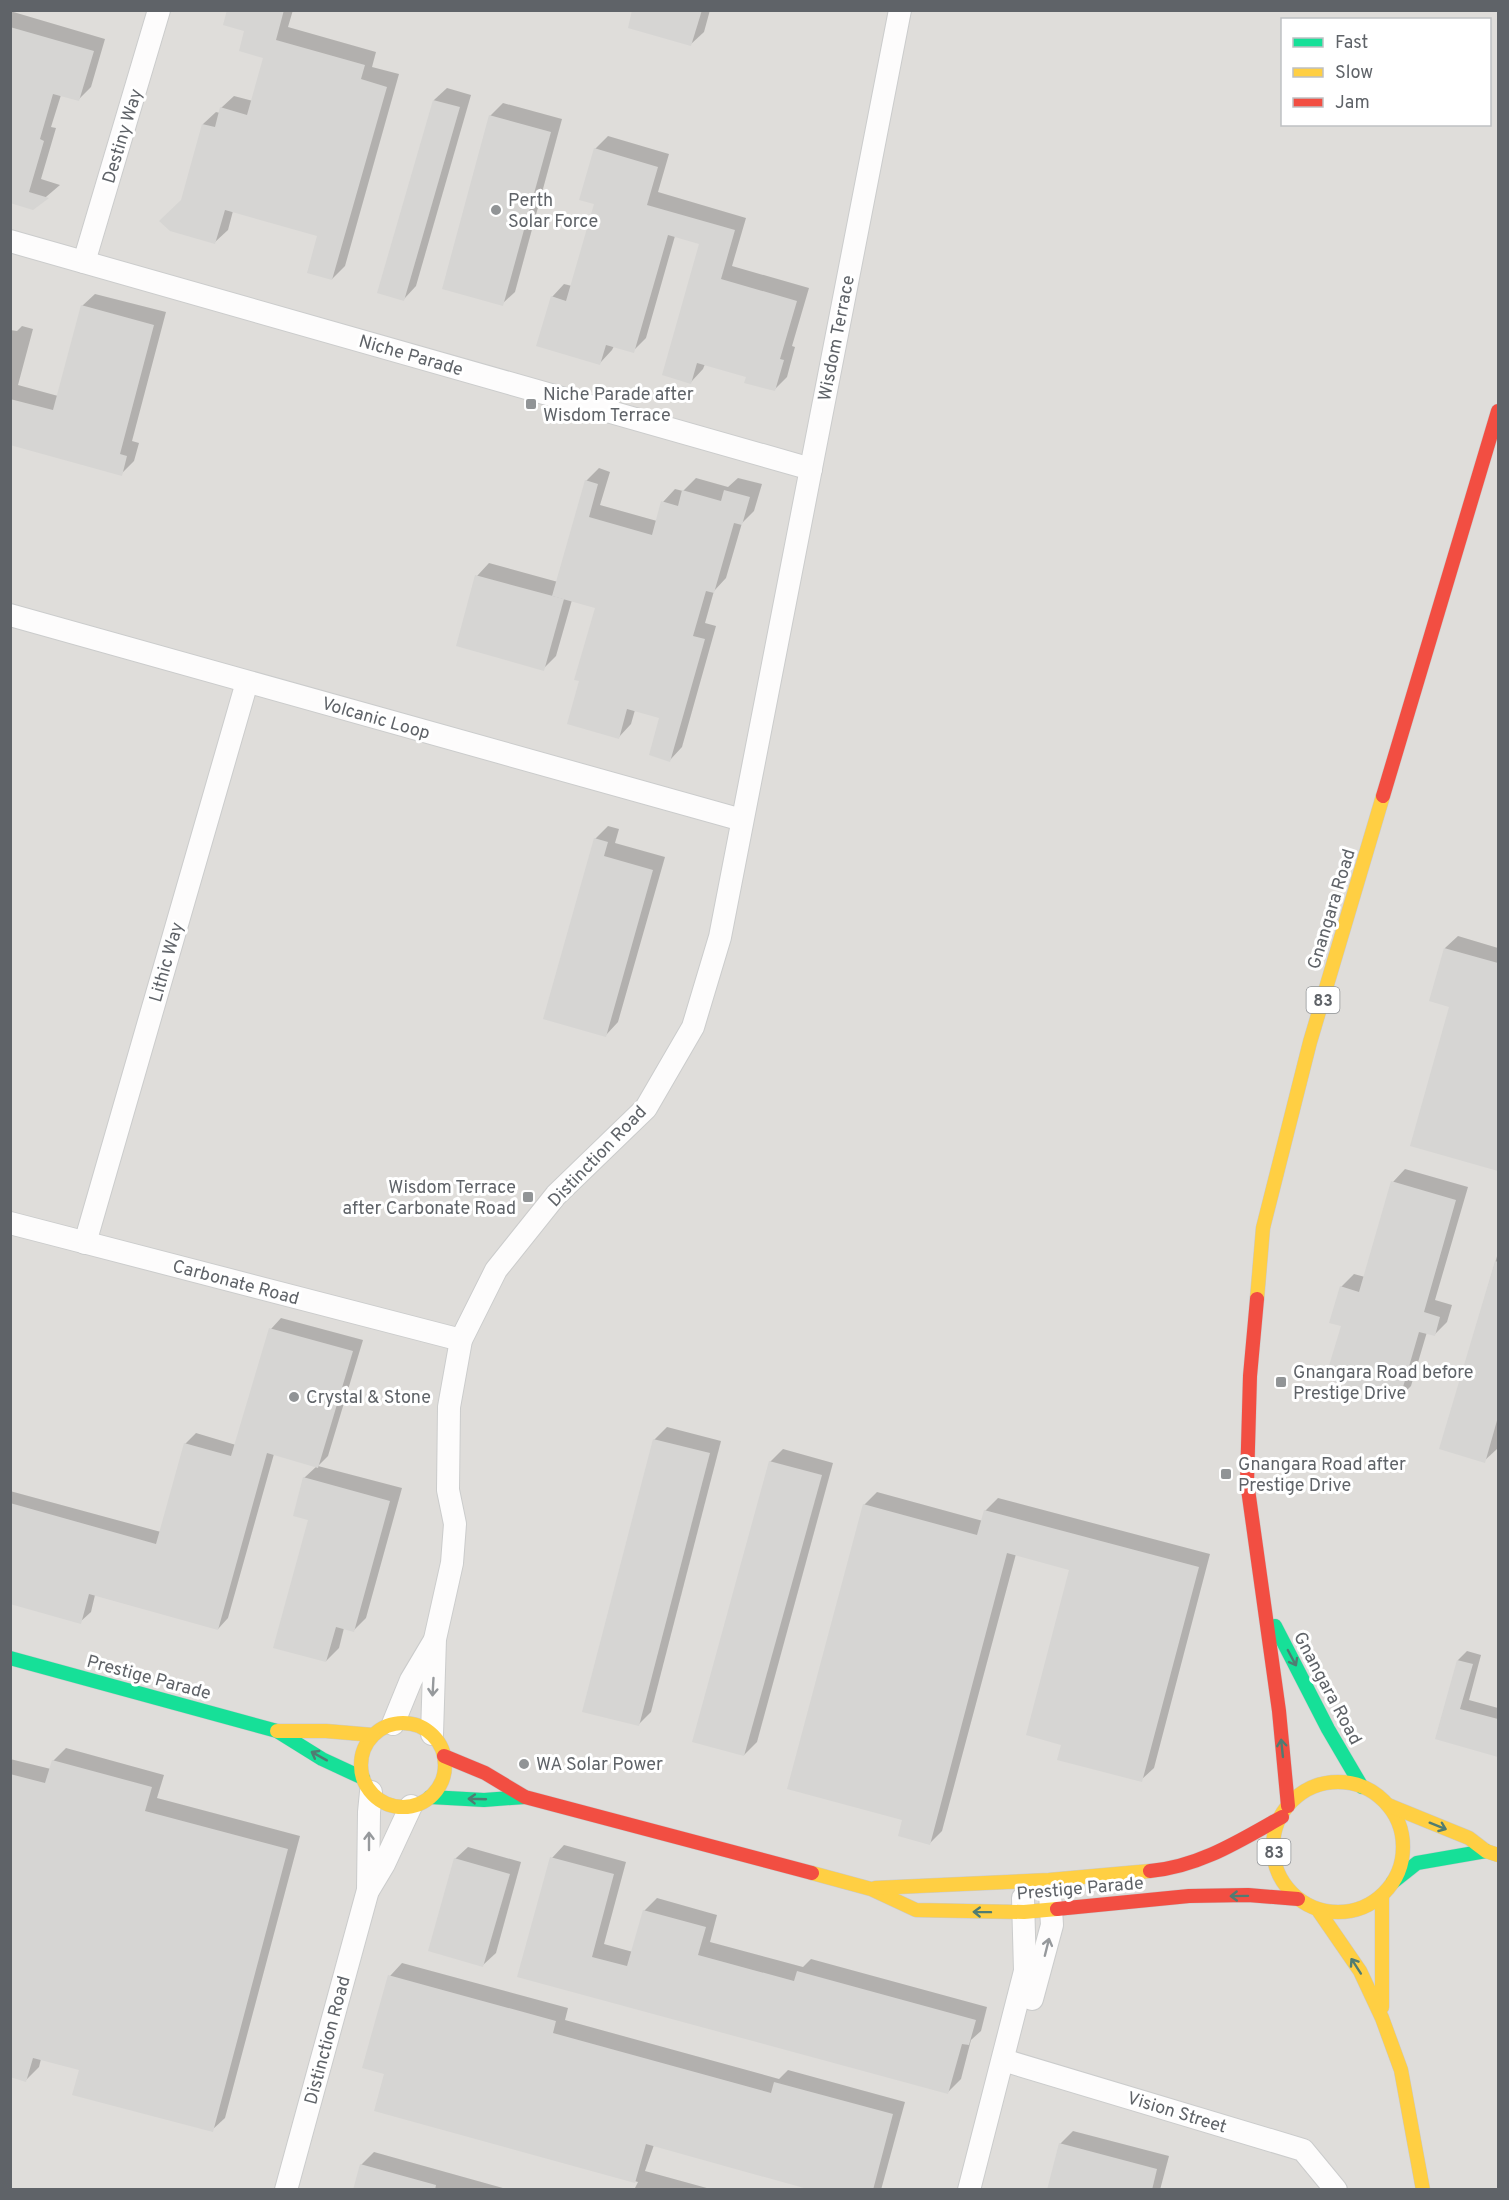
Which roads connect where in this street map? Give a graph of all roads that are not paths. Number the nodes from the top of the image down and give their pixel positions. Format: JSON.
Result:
{"nodes":[{"id":1,"x":159,"y":10,"type":"edge"},
{"id":2,"x":900,"y":10,"type":"edge"},
{"id":3,"x":10,"y":241,"type":"edge"},
{"id":4,"x":84,"y":262,"type":"junction"},
{"id":5,"x":1498,"y":411,"type":"edge"},
{"id":6,"x":811,"y":469,"type":"junction"},
{"id":7,"x":10,"y":615,"type":"edge"},
{"id":8,"x":773,"y":665,"type":"joint"},
{"id":9,"x":247,"y":682,"type":"junction"},
{"id":10,"x":742,"y":820,"type":"junction"},
{"id":11,"x":10,"y":1223,"type":"edge"},
{"id":12,"x":85,"y":1243,"type":"junction"},
{"id":13,"x":461,"y":1340,"type":"junction"},
{"id":14,"x":1264,"y":1606,"type":"junction"},
{"id":15,"x":435,"y":1639,"type":"junction"},
{"id":16,"x":10,"y":1658,"type":"edge"},
{"id":17,"x":393,"y":1724,"type":"junction"},
{"id":18,"x":277,"y":1731,"type":"junction"},
{"id":19,"x":432,"y":1734,"type":"junction"},
{"id":20,"x":373,"y":1735,"type":"junction"},
{"id":21,"x":444,"y":1756,"type":"junction"},
{"id":22,"x":367,"y":1785,"type":"junction"},
{"id":23,"x":1362,"y":1787,"type":"junction"},
{"id":24,"x":525,"y":1797,"type":"junction"},
{"id":25,"x":421,"y":1801,"type":"junction"},
{"id":26,"x":1388,"y":1805,"type":"junction"},
{"id":27,"x":1285,"y":1811,"type":"junction"},
{"id":28,"x":1492,"y":1853,"type":"edge"},
{"id":29,"x":1124,"y":1873,"type":"junction"},
{"id":30,"x":1049,"y":1880,"type":"junction"},
{"id":31,"x":1021,"y":1881,"type":"junction"},
{"id":32,"x":1393,"y":1881,"type":"junction"},
{"id":33,"x":871,"y":1888,"type":"junction"},
{"id":34,"x":368,"y":1890,"type":"junction"},
{"id":35,"x":1204,"y":1896,"type":"junction"},
{"id":36,"x":1382,"y":1896,"type":"junction"},
{"id":37,"x":1298,"y":1899,"type":"junction"},
{"id":38,"x":1318,"y":1910,"type":"junction"},
{"id":39,"x":1051,"y":1911,"type":"junction"},
{"id":40,"x":1024,"y":1912,"type":"junction"},
{"id":41,"x":1382,"y":2018,"type":"junction"},
{"id":42,"x":1003,"y":2060,"type":"junction"},
{"id":43,"x":286,"y":2190,"type":"edge"},
{"id":44,"x":969,"y":2190,"type":"edge"},
{"id":45,"x":1336,"y":2190,"type":"edge"},
{"id":46,"x":1423,"y":2190,"type":"edge"}],
"edges":[{"from":1,"to":4,"type":"street","name":"Destiny Way"},
{"from":2,"to":6,"type":"street","name":"Wisdom Terrace"},
{"from":3,"to":4,"type":"street","name":"Niche Parade"},
{"from":4,"to":6,"type":"street","name":"Niche Parade"},
{"from":5,"to":14,"type":"main road","name":"Gnangara Road","number":"83"},
{"from":6,"to":8,"type":"street","name":"Wisdom Terrace"},
{"from":7,"to":9,"type":"street","name":"Volcanic Loop"},
{"from":8,"to":10,"type":"street","name":"Distinction Road"},
{"from":9,"to":10,"type":"street","name":"Volcanic Loop"},
{"from":9,"to":12,"type":"street","name":"Lithic Way"},
{"from":10,"to":13,"type":"street","name":"Distinction Road"},
{"from":11,"to":12,"type":"street","name":"Carbonate Road"},
{"from":12,"to":13,"type":"street","name":"Carbonate Road"},
{"from":13,"to":15,"type":"street","name":"Distinction Road"},
{"from":14,"to":23,"type":"main road","name":"Gnangara Road","number":"83","one_way":true},
{"from":27,"to":14,"type":"main road","name":"Gnangara Road","number":"83","one_way":true},
{"from":15,"to":17,"type":"street","name":"Distinction Road"},
{"from":15,"to":19,"type":"street","name":"Distinction Road","one_way":true},
{"from":16,"to":18,"type":"main road","name":"Prestige Parade"},
{"from":17,"to":19,"type":"main road"},
{"from":17,"to":20,"type":"main road"},
{"from":18,"to":20,"type":"main road","name":"Prestige Parade"},
{"from":22,"to":18,"type":"main road","name":"Prestige Parade","one_way":true},
{"from":19,"to":21,"type":"main road"},
{"from":20,"to":22,"type":"main road"},
{"from":21,"to":24,"type":"main road","name":"Prestige Parade"},
{"from":21,"to":25,"type":"main road"},
{"from":22,"to":25,"type":"main road"},
{"from":34,"to":22,"type":"street","name":"Distinction Road","one_way":true},
{"from":23,"to":26,"type":"main road","name":"Gnangara Road","number":"83"},
{"from":23,"to":27,"type":"main road","name":"Gnangara Road","number":"83"},
{"from":24,"to":25,"type":"main road","name":"Prestige Parade","one_way":true},
{"from":24,"to":33,"type":"main road","name":"Prestige Parade"},
{"from":25,"to":34,"type":"street","name":"Distinction Road"},
{"from":26,"to":28,"type":"main road","one_way":true},
{"from":26,"to":32,"type":"main road","name":"Gnangara Road","number":"83"},
{"from":27,"to":29,"type":"main road","name":"Prestige Parade"},
{"from":27,"to":37,"type":"main road","name":"Gnangara Road","number":"83"},
{"from":28,"to":32,"type":"main road"},
{"from":29,"to":30,"type":"main road","name":"Prestige Parade"},
{"from":29,"to":35,"type":"main road"},
{"from":30,"to":31,"type":"main road","name":"Prestige Parade"},
{"from":30,"to":39,"type":"street"},
{"from":31,"to":33,"type":"main road","name":"Prestige Parade"},
{"from":31,"to":40,"type":"street"},
{"from":32,"to":36,"type":"main road","name":"Gnangara Road","number":"83"},
{"from":40,"to":33,"type":"main road","name":"Prestige Parade","one_way":true},
{"from":34,"to":43,"type":"street","name":"Distinction Road"},
{"from":37,"to":35,"type":"main road","name":"Prestige Parade","one_way":true},
{"from":35,"to":39,"type":"main road","name":"Prestige Parade"},
{"from":36,"to":38,"type":"main road","name":"Gnangara Road","number":"83"},
{"from":36,"to":41,"type":"main road","name":"Gnangara Road","number":"83"},
{"from":37,"to":38,"type":"main road","name":"Gnangara Road","number":"83"},
{"from":41,"to":38,"type":"main road","name":"Gnangara Road","number":"83","one_way":true},
{"from":39,"to":40,"type":"main road","name":"Prestige Parade"},
{"from":42,"to":39,"type":"street","one_way":true},
{"from":40,"to":42,"type":"street"},
{"from":41,"to":46,"type":"main road","name":"Gnangara Road","number":"83"},
{"from":42,"to":44,"type":"street"},
{"from":42,"to":45,"type":"street","name":"Vision Street"}]}
